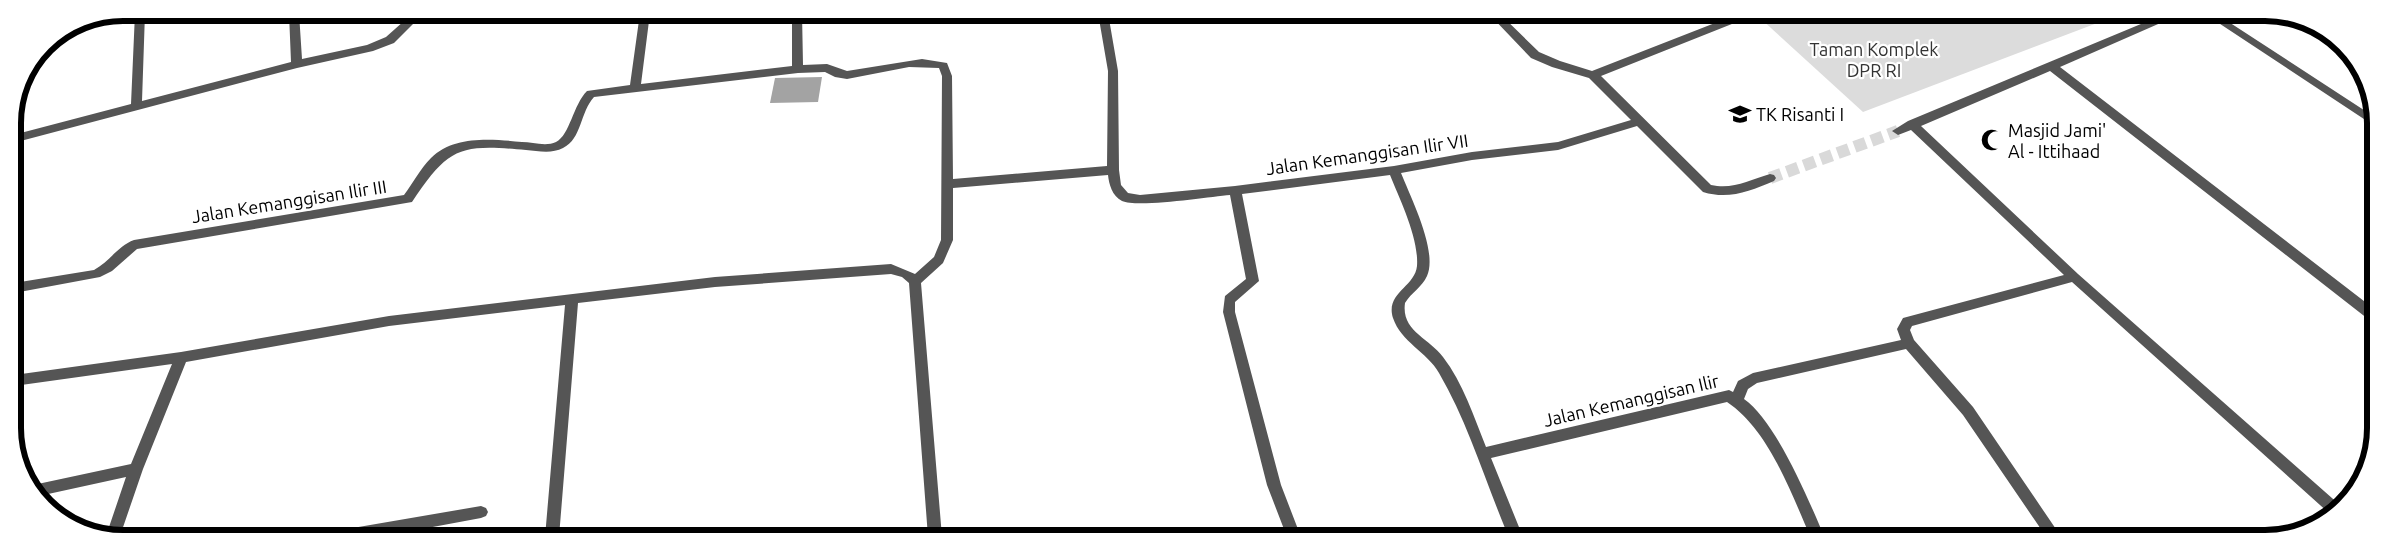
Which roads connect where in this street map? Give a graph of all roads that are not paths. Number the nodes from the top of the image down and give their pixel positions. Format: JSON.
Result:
{"nodes":[{"id":1,"x":140,"y":21,"type":"edge"},
{"id":2,"x":294,"y":21,"type":"edge"},
{"id":3,"x":410,"y":21,"type":"edge"},
{"id":4,"x":644,"y":21,"type":"edge"},
{"id":5,"x":797,"y":21,"type":"edge"},
{"id":6,"x":1104,"y":21,"type":"edge"},
{"id":7,"x":1501,"y":21,"type":"edge"},
{"id":8,"x":1728,"y":21,"type":"edge"},
{"id":9,"x":2159,"y":21,"type":"edge"},
{"id":10,"x":2221,"y":21,"type":"edge"},
{"id":11,"x":297,"y":64,"type":"junction"},
{"id":12,"x":2051,"y":66,"type":"junction"},
{"id":13,"x":798,"y":69,"type":"junction"},
{"id":14,"x":1593,"y":75,"type":"junction"},
{"id":15,"x":634,"y":88,"type":"junction"},
{"id":16,"x":136,"y":107,"type":"junction"},
{"id":17,"x":2367,"y":117,"type":"edge"},
{"id":18,"x":1640,"y":121,"type":"junction"},
{"id":19,"x":1912,"y":124,"type":"junction"},
{"id":20,"x":1898,"y":131,"type":"tunnel mouth"},
{"id":21,"x":21,"y":137,"type":"edge"},
{"id":22,"x":1113,"y":170,"type":"junction"},
{"id":23,"x":1394,"y":170,"type":"junction"},
{"id":24,"x":1770,"y":178,"type":"tunnel mouth"},
{"id":25,"x":946,"y":184,"type":"junction"},
{"id":26,"x":1235,"y":190,"type":"junction"},
{"id":27,"x":2074,"y":276,"type":"junction"},
{"id":28,"x":915,"y":281,"type":"junction"},
{"id":29,"x":21,"y":287,"type":"edge"},
{"id":30,"x":572,"y":299,"type":"junction"},
{"id":31,"x":2367,"y":309,"type":"edge"},
{"id":32,"x":1909,"y":342,"type":"junction"},
{"id":33,"x":181,"y":357,"type":"junction"},
{"id":34,"x":21,"y":379,"type":"edge"},
{"id":35,"x":1737,"y":400,"type":"junction"},
{"id":36,"x":1482,"y":454,"type":"junction"},
{"id":37,"x":136,"y":469,"type":"junction"},
{"id":38,"x":41,"y":489,"type":"edge"},
{"id":39,"x":2331,"y":506,"type":"edge"},
{"id":40,"x":481,"y":512,"type":"dead end"},
{"id":41,"x":115,"y":530,"type":"edge"},
{"id":42,"x":380,"y":530,"type":"edge"},
{"id":43,"x":553,"y":530,"type":"edge"},
{"id":44,"x":934,"y":530,"type":"edge"},
{"id":45,"x":1291,"y":530,"type":"edge"},
{"id":46,"x":1513,"y":530,"type":"edge"},
{"id":47,"x":1814,"y":530,"type":"edge"},
{"id":48,"x":2050,"y":530,"type":"edge"}],
"edges":[{"from":1,"to":16,"type":"street"},
{"from":2,"to":11,"type":"street"},
{"from":3,"to":11,"type":"street"},
{"from":4,"to":15,"type":"street"},
{"from":5,"to":13,"type":"street"},
{"from":6,"to":22,"type":"street","name":"Jalan Kemanggisan Ilir VII"},
{"from":7,"to":14,"type":"street"},
{"from":8,"to":14,"type":"street"},
{"from":9,"to":12,"type":"street"},
{"from":10,"to":17,"type":"street"},
{"from":11,"to":16,"type":"street"},
{"from":12,"to":19,"type":"street"},
{"from":12,"to":31,"type":"street"},
{"from":13,"to":15,"type":"street"},
{"from":13,"to":25,"type":"street"},
{"from":14,"to":18,"type":"street"},
{"from":15,"to":29,"type":"street","name":"Jalan Kemanggisan Ilir III"},
{"from":16,"to":21,"type":"street"},
{"from":18,"to":23,"type":"street","name":"Jalan Kemanggisan Ilir VII"},
{"from":18,"to":24,"type":"street"},
{"from":19,"to":20,"type":"street"},
{"from":19,"to":27,"type":"street"},
{"from":22,"to":25,"type":"street"},
{"from":22,"to":26,"type":"street","name":"Jalan Kemanggisan Ilir VII"},
{"from":23,"to":26,"type":"street","name":"Jalan Kemanggisan Ilir VII"},
{"from":23,"to":36,"type":"street"},
{"from":25,"to":28,"type":"street"},
{"from":26,"to":45,"type":"street"},
{"from":27,"to":32,"type":"street"},
{"from":27,"to":39,"type":"street"},
{"from":28,"to":30,"type":"street"},
{"from":28,"to":44,"type":"street"},
{"from":30,"to":33,"type":"street"},
{"from":30,"to":43,"type":"street"},
{"from":32,"to":35,"type":"street"},
{"from":32,"to":48,"type":"street"},
{"from":33,"to":34,"type":"street"},
{"from":33,"to":37,"type":"street"},
{"from":35,"to":36,"type":"street","name":"Jalan Kemanggisan Ilir"},
{"from":35,"to":47,"type":"street","name":"Jalan Kemanggisan Ilir"},
{"from":36,"to":46,"type":"street"},
{"from":37,"to":38,"type":"street"},
{"from":37,"to":41,"type":"street"},
{"from":40,"to":42,"type":"street"}]}
